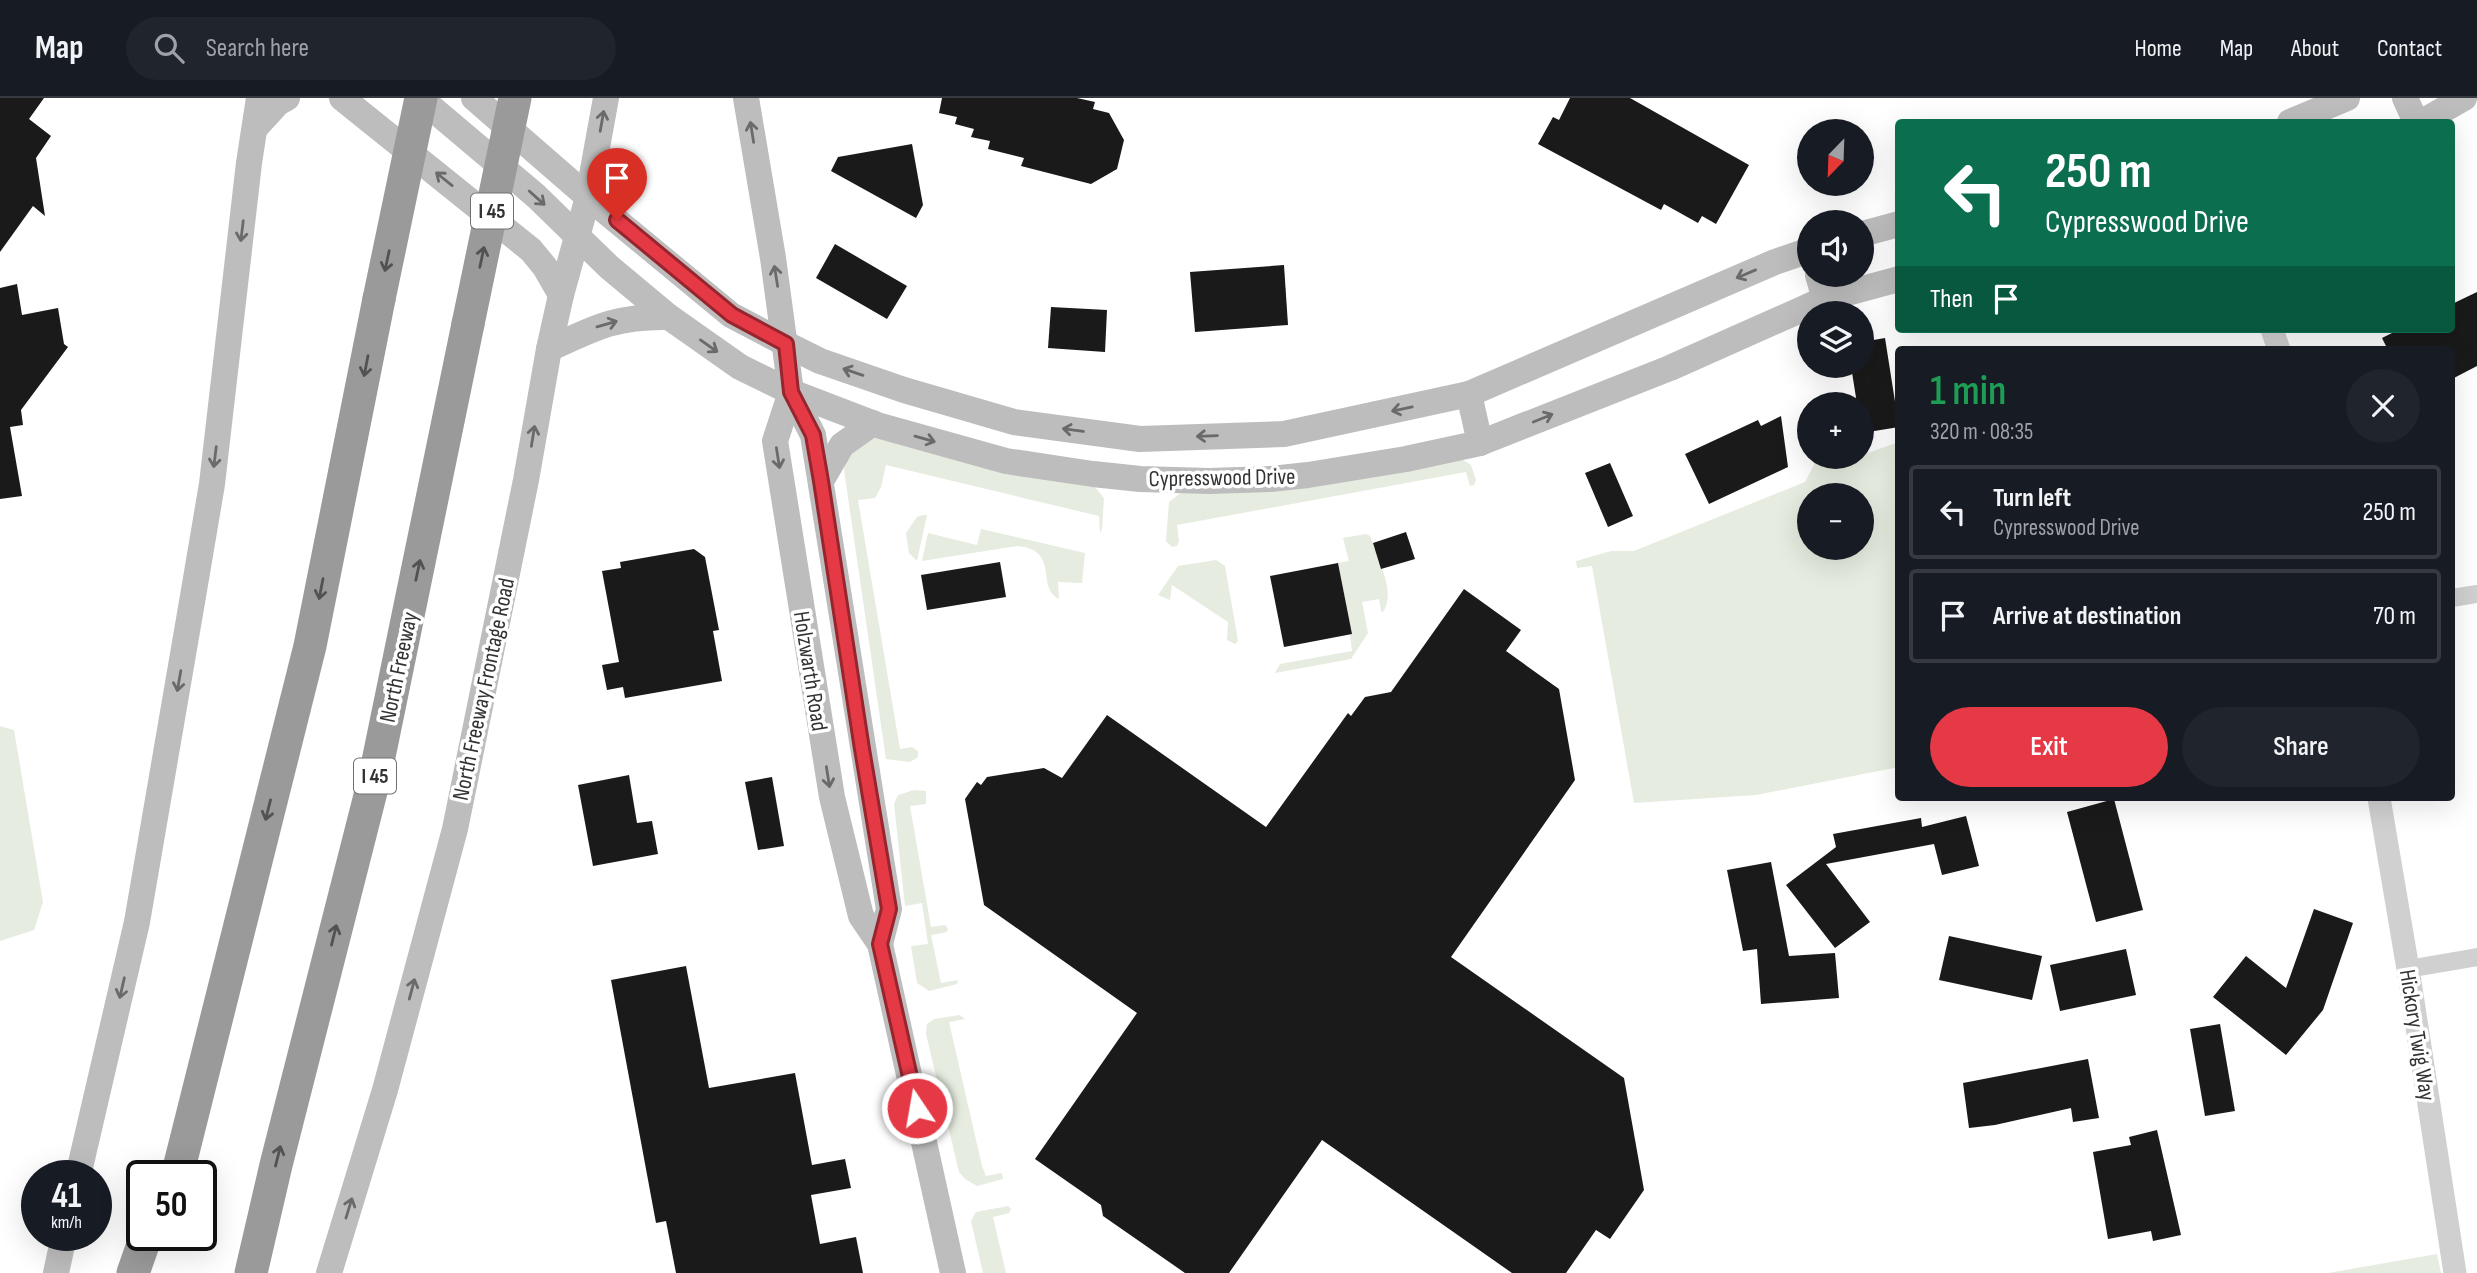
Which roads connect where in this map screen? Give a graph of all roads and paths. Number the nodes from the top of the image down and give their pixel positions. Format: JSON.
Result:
{"nodes":[{"id":1,"x":259,"y":98,"type":"edge"},
{"id":2,"x":287,"y":98,"type":"edge"},
{"id":3,"x":342,"y":98,"type":"edge"},
{"id":4,"x":421,"y":98,"type":"edge"},
{"id":5,"x":474,"y":98,"type":"edge"},
{"id":6,"x":515,"y":98,"type":"edge"},
{"id":7,"x":606,"y":98,"type":"edge"},
{"id":8,"x":746,"y":98,"type":"edge"},
{"id":9,"x":2347,"y":98,"type":"edge"},
{"id":10,"x":2405,"y":98,"type":"edge"},
{"id":11,"x":2464,"y":98,"type":"edge"},
{"id":12,"x":2297,"y":119,"type":"edge"},
{"id":13,"x":2415,"y":119,"type":"edge"},
{"id":14,"x":2427,"y":119,"type":"edge"},
{"id":15,"x":256,"y":127,"type":"junction"},
{"id":16,"x":587,"y":197,"type":"junction"},
{"id":17,"x":1895,"y":225,"type":"edge"},
{"id":18,"x":1874,"y":231,"type":"edge"},
{"id":19,"x":576,"y":235,"type":"junction"},
{"id":20,"x":1797,"y":254,"type":"edge"},
{"id":21,"x":1895,"y":279,"type":"edge"},
{"id":22,"x":1874,"y":282,"type":"edge"},
{"id":23,"x":1822,"y":287,"type":"edge"},
{"id":24,"x":561,"y":295,"type":"junction"},
{"id":25,"x":669,"y":317,"type":"junction"},
{"id":26,"x":786,"y":344,"type":"junction"},
{"id":27,"x":549,"y":349,"type":"junction"},
{"id":28,"x":791,"y":392,"type":"junction"},
{"id":29,"x":1469,"y":394,"type":"junction"},
{"id":30,"x":873,"y":424,"type":"junction"},
{"id":31,"x":1480,"y":443,"type":"junction"},
{"id":32,"x":821,"y":481,"type":"junction"},
{"id":33,"x":2477,"y":594,"type":"edge"},
{"id":34,"x":2455,"y":598,"type":"edge"},
{"id":35,"x":2380,"y":801,"type":"edge"},
{"id":36,"x":880,"y":944,"type":"junction"},
{"id":37,"x":2477,"y":957,"type":"edge"},
{"id":38,"x":2408,"y":969,"type":"junction"},
{"id":39,"x":211,"y":1036,"type":"junction"},
{"id":40,"x":82,"y":1160,"type":"edge"},
{"id":41,"x":170,"y":1160,"type":"edge"},
{"id":42,"x":181,"y":1160,"type":"edge"},
{"id":43,"x":61,"y":1251,"type":"edge"},
{"id":44,"x":141,"y":1251,"type":"edge"},
{"id":45,"x":159,"y":1251,"type":"edge"},
{"id":46,"x":56,"y":1273,"type":"edge"},
{"id":47,"x":133,"y":1273,"type":"edge"},
{"id":48,"x":153,"y":1273,"type":"edge"},
{"id":49,"x":252,"y":1273,"type":"edge"},
{"id":50,"x":329,"y":1273,"type":"edge"},
{"id":51,"x":953,"y":1273,"type":"edge"},
{"id":52,"x":2455,"y":1273,"type":"edge"}],
"edges":[{"from":1,"to":15,"type":"main road"},
{"from":2,"to":15,"type":"main road"},
{"from":24,"to":3,"type":"main road","one_way":true},
{"from":4,"to":19,"type":"main road","name":"Cypresswood Drive","one_way":true},
{"from":4,"to":39,"type":"highway","one_way":true,"bridge":true},
{"from":5,"to":16,"type":"main road","name":"Cypresswood Drive"},
{"from":49,"to":6,"type":"highway","name":"North Freeway","number":"I 45","one_way":true,"bridge":true},
{"from":16,"to":7,"type":"main road","name":"North Freeway Frontage Road","one_way":true},
{"from":26,"to":8,"type":"main road","name":"Holzwarth Road","one_way":true},
{"from":9,"to":12,"type":"main road"},
{"from":10,"to":13,"type":"main road"},
{"from":11,"to":14,"type":"main road"},
{"from":15,"to":40,"type":"main road","one_way":true},
{"from":16,"to":19,"type":"main road","name":"North Freeway Frontage Road"},
{"from":16,"to":26,"type":"main road","name":"Cypresswood Drive"},
{"from":17,"to":18,"type":"main road"},
{"from":19,"to":24,"type":"main road","name":"North Freeway Frontage Road"},
{"from":19,"to":25,"type":"main road","name":"Cypresswood Drive"},
{"from":20,"to":29,"type":"main road","name":"Cypresswood Drive","one_way":true},
{"from":21,"to":22,"type":"main road","name":"Cypresswood Drive"},
{"from":31,"to":23,"type":"main road","name":"Cypresswood Drive","one_way":true},
{"from":24,"to":27,"type":"main road","name":"North Freeway Frontage Road"},
{"from":27,"to":25,"type":"main road","one_way":true},
{"from":25,"to":28,"type":"main road","name":"Cypresswood Drive","one_way":true},
{"from":26,"to":28,"type":"main road","name":"Holzwarth Road"},
{"from":29,"to":26,"type":"main road","name":"Cypresswood Drive","one_way":true},
{"from":50,"to":27,"type":"main road","name":"North Freeway Frontage Road","one_way":true},
{"from":28,"to":30,"type":"main road","name":"Cypresswood Drive"},
{"from":28,"to":32,"type":"main road","name":"Holzwarth Road"},
{"from":28,"to":36,"type":"main road","name":"Holzwarth Road","one_way":true},
{"from":29,"to":31,"type":"main road"},
{"from":30,"to":31,"type":"main road","name":"Cypresswood Drive","one_way":true},
{"from":30,"to":32,"type":"main road"},
{"from":32,"to":36,"type":"main road","name":"Holzwarth Road"},
{"from":33,"to":34,"type":"street"},
{"from":35,"to":38,"type":"street","name":"Hickory Twig Way"},
{"from":36,"to":51,"type":"main road","name":"Holzwarth Road"},
{"from":37,"to":38,"type":"street"},
{"from":38,"to":52,"type":"street","name":"Hickory Twig Way"},
{"from":39,"to":41,"type":"highway"},
{"from":39,"to":42,"type":"highway"},
{"from":43,"to":46,"type":"main road"},
{"from":44,"to":47,"type":"highway"},
{"from":45,"to":48,"type":"highway"}]}
